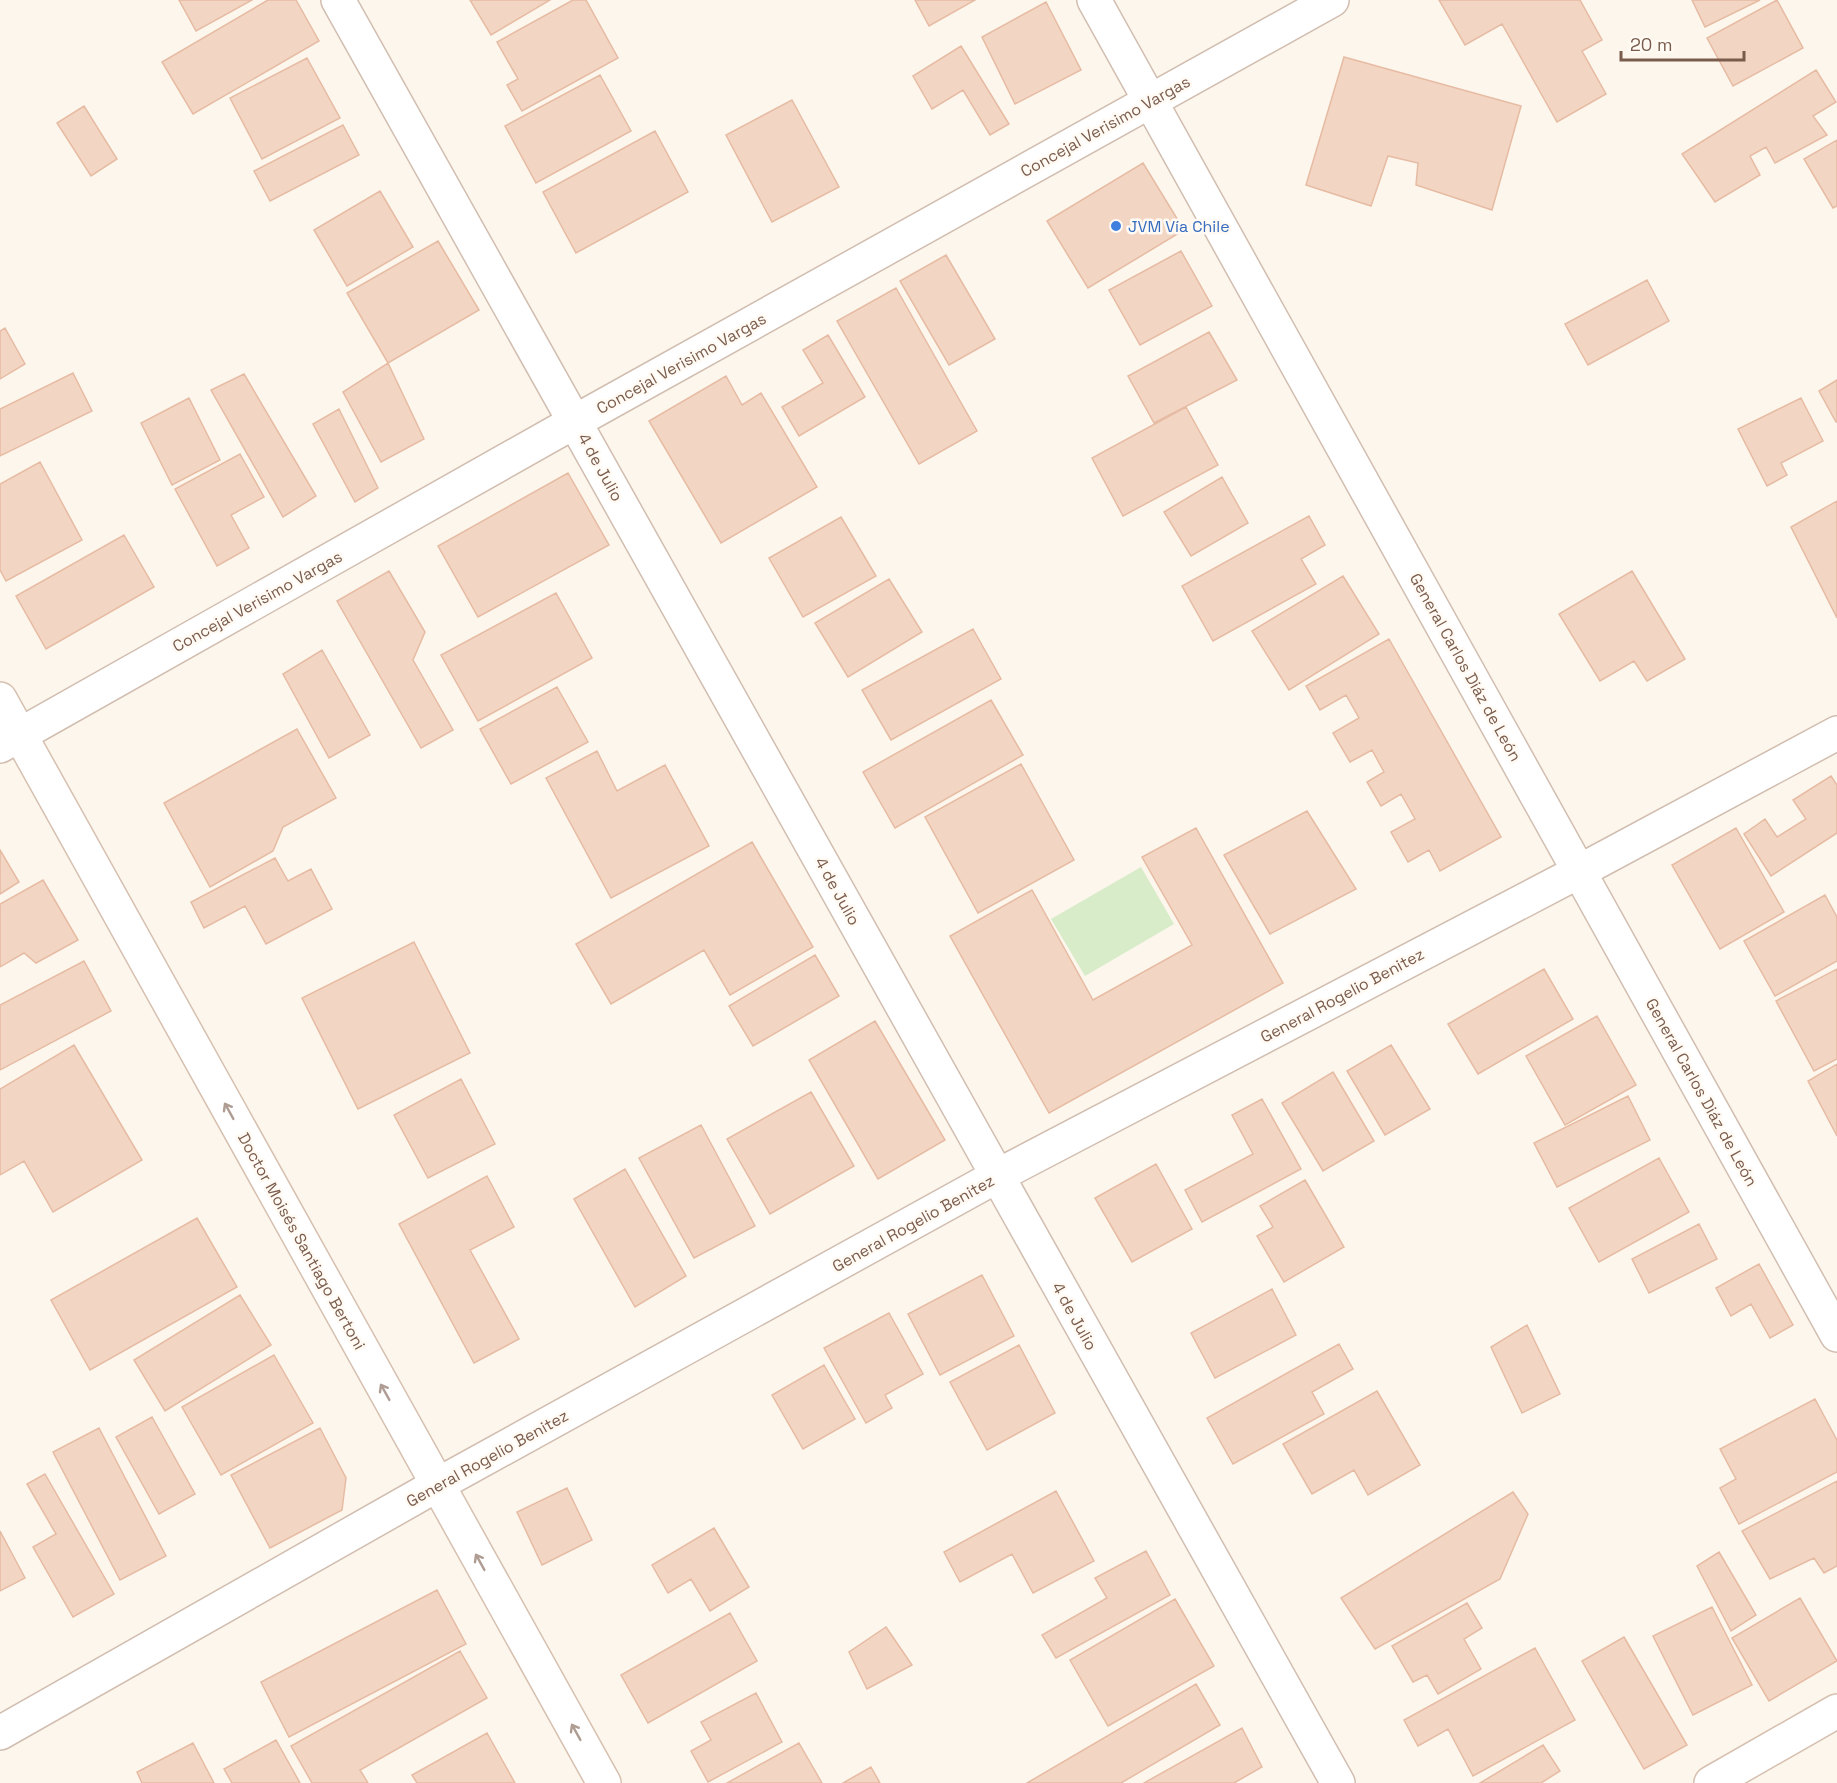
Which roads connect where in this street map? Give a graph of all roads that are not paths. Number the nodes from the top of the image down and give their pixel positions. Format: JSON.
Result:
{"nodes":[{"id":1,"x":338,"y":0,"type":"edge"},
{"id":2,"x":1094,"y":0,"type":"edge"},
{"id":3,"x":1332,"y":0,"type":"edge"},
{"id":4,"x":1150,"y":102,"type":"junction"},
{"id":5,"x":576,"y":422,"type":"junction"},
{"id":6,"x":0,"y":699,"type":"edge"},
{"id":7,"x":1837,"y":733,"type":"edge"},
{"id":8,"x":10,"y":740,"type":"edge"},
{"id":9,"x":1580,"y":871,"type":"junction"},
{"id":10,"x":997,"y":1176,"type":"junction"},
{"id":11,"x":1837,"y":1335,"type":"edge"},
{"id":12,"x":437,"y":1485,"type":"junction"},
{"id":13,"x":1837,"y":1711,"type":"edge"},
{"id":14,"x":0,"y":1733,"type":"edge"},
{"id":15,"x":604,"y":1783,"type":"edge"},
{"id":16,"x":1338,"y":1783,"type":"edge"},
{"id":17,"x":1712,"y":1783,"type":"edge"}],
"edges":[{"from":1,"to":5,"type":"street","name":"4 de Julio"},
{"from":2,"to":4,"type":"street","name":"General Carlos Diáz de León"},
{"from":3,"to":4,"type":"street","name":"Concejal Verisimo Vargas"},
{"from":4,"to":5,"type":"street","name":"Concejal Verisimo Vargas"},
{"from":4,"to":9,"type":"street","name":"General Carlos Diáz de León"},
{"from":5,"to":8,"type":"street","name":"Concejal Verisimo Vargas"},
{"from":5,"to":10,"type":"street","name":"4 de Julio"},
{"from":6,"to":8,"type":"street","name":"Doctor Moisés Santiago Bertoni"},
{"from":7,"to":9,"type":"street","name":"General Rogelio Benitez"},
{"from":12,"to":8,"type":"street","name":"Doctor Moisés Santiago Bertoni","one_way":true},
{"from":9,"to":10,"type":"street","name":"General Rogelio Benitez"},
{"from":9,"to":11,"type":"street","name":"General Carlos Diáz de León"},
{"from":10,"to":12,"type":"street","name":"General Rogelio Benitez"},
{"from":10,"to":16,"type":"street","name":"4 de Julio"},
{"from":12,"to":14,"type":"street","name":"General Rogelio Benitez"},
{"from":15,"to":12,"type":"street","name":"Doctor Moisés Santiago Bertoni","one_way":true},
{"from":13,"to":17,"type":"street"}]}
